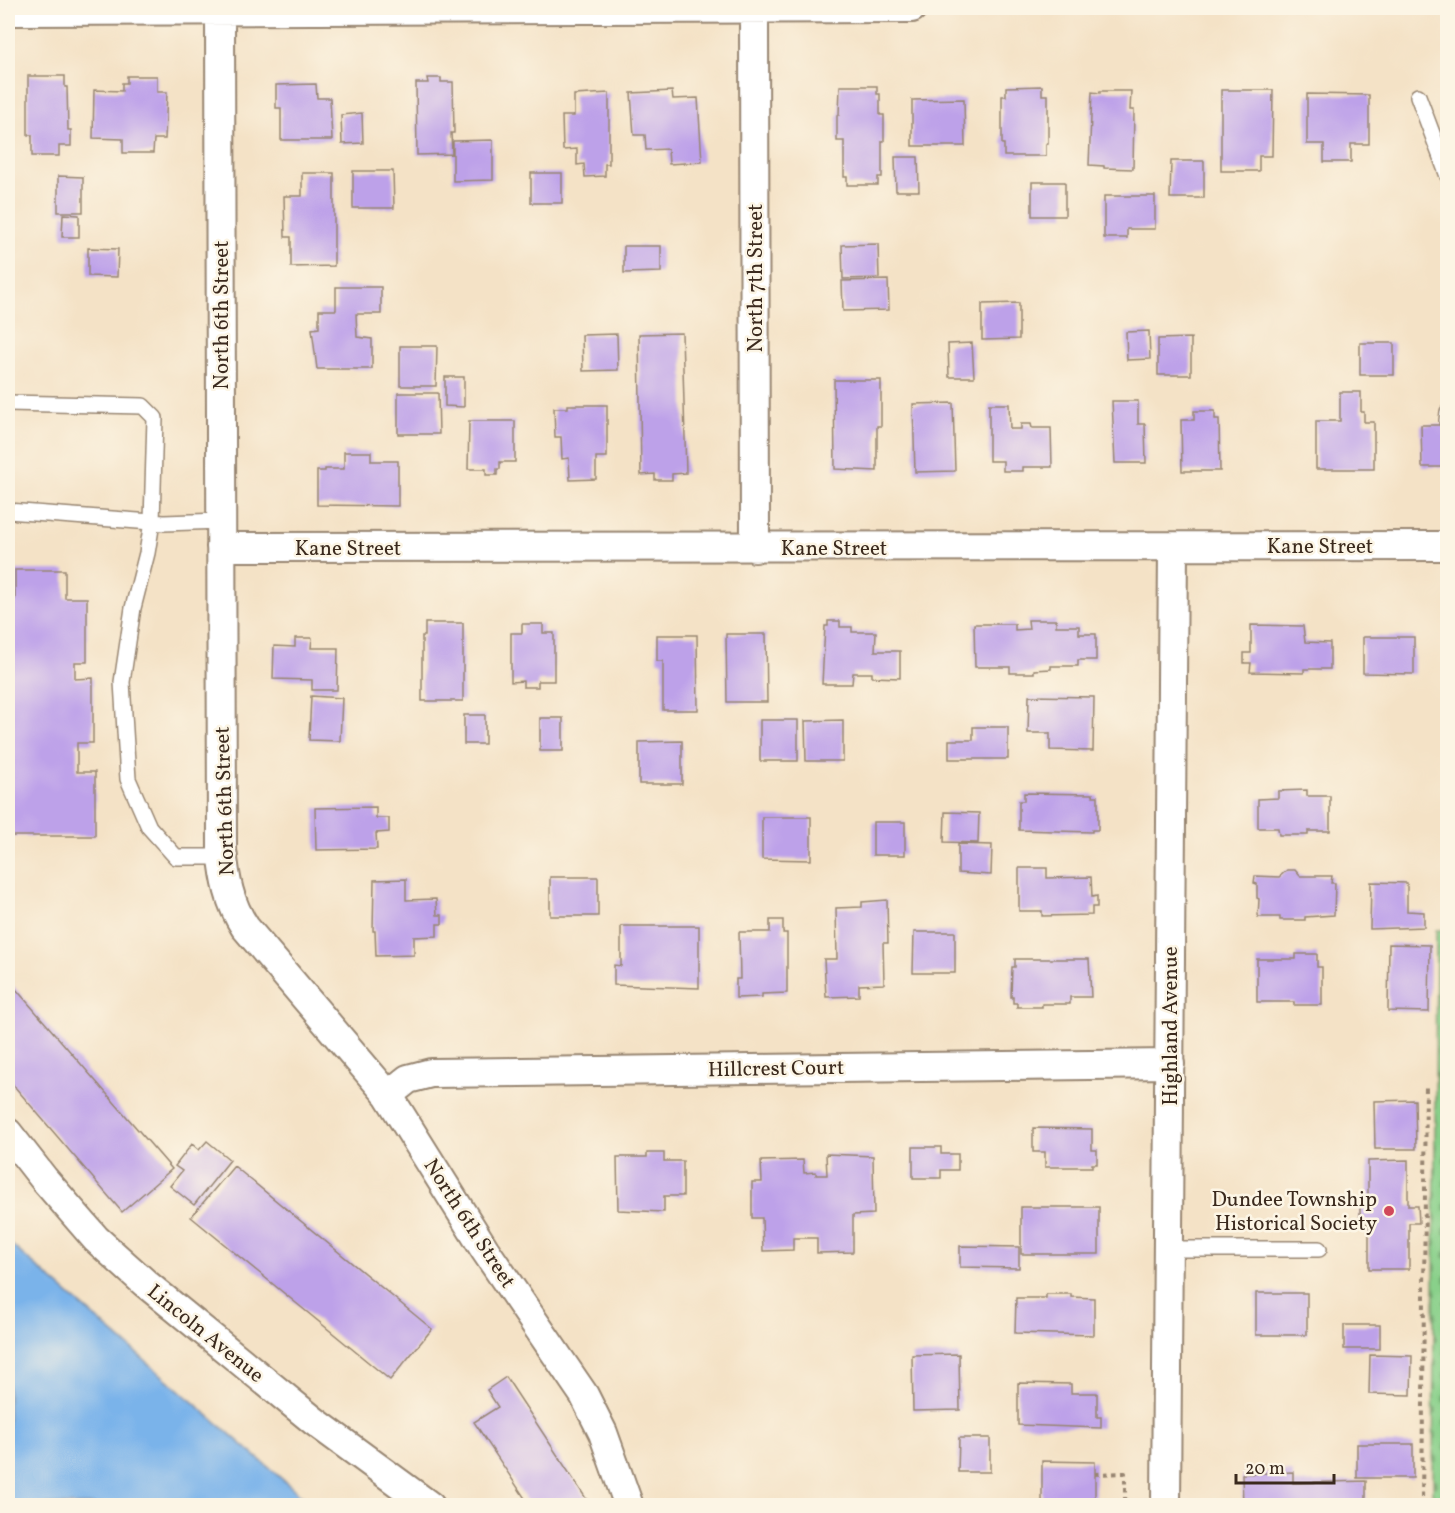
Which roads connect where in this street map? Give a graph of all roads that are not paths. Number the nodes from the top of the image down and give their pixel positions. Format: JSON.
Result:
{"nodes":[{"id":1,"x":754,"y":8,"type":"edge"},
{"id":2,"x":912,"y":8,"type":"edge"},
{"id":3,"x":220,"y":9,"type":"edge"},
{"id":4,"x":8,"y":11,"type":"edge"},
{"id":5,"x":1419,"y":96,"type":"dead end"},
{"id":6,"x":1448,"y":176,"type":"edge"},
{"id":7,"x":8,"y":403,"type":"edge"},
{"id":8,"x":1448,"y":412,"type":"edge"},
{"id":9,"x":1447,"y":421,"type":"edge"},
{"id":10,"x":8,"y":511,"type":"edge"},
{"id":11,"x":152,"y":522,"type":"junction"},
{"id":12,"x":221,"y":534,"type":"junction"},
{"id":13,"x":1448,"y":546,"type":"edge"},
{"id":14,"x":1173,"y":547,"type":"junction"},
{"id":15,"x":755,"y":548,"type":"junction"},
{"id":16,"x":223,"y":857,"type":"junction"},
{"id":17,"x":1170,"y":1064,"type":"junction"},
{"id":18,"x":388,"y":1095,"type":"junction"},
{"id":19,"x":8,"y":1133,"type":"edge"},
{"id":20,"x":1169,"y":1249,"type":"junction"},
{"id":21,"x":1319,"y":1249,"type":"dead end"},
{"id":22,"x":430,"y":1506,"type":"edge"},
{"id":23,"x":629,"y":1506,"type":"edge"},
{"id":24,"x":1166,"y":1506,"type":"edge"}],
"edges":[{"from":1,"to":2,"type":"street"},
{"from":1,"to":3,"type":"street"},
{"from":1,"to":15,"type":"street","name":"North 7th Street"},
{"from":3,"to":4,"type":"street"},
{"from":3,"to":12,"type":"street","name":"North 6th Street"},
{"from":5,"to":6,"type":"lane"},
{"from":7,"to":11,"type":"lane"},
{"from":8,"to":9,"type":"lane"},
{"from":10,"to":11,"type":"lane"},
{"from":11,"to":12,"type":"lane"},
{"from":11,"to":16,"type":"lane"},
{"from":12,"to":15,"type":"street","name":"Kane Street"},
{"from":12,"to":16,"type":"street","name":"North 6th Street"},
{"from":13,"to":14,"type":"street","name":"Kane Street"},
{"from":14,"to":15,"type":"street","name":"Kane Street"},
{"from":14,"to":17,"type":"street","name":"Highland Avenue"},
{"from":16,"to":18,"type":"street","name":"North 6th Street"},
{"from":17,"to":18,"type":"street","name":"Hillcrest Court"},
{"from":17,"to":20,"type":"street","name":"Highland Avenue"},
{"from":18,"to":23,"type":"street","name":"North 6th Street"},
{"from":19,"to":22,"type":"street","name":"Lincoln Avenue"},
{"from":20,"to":21,"type":"lane"},
{"from":20,"to":24,"type":"street","name":"Highland Avenue"}]}
